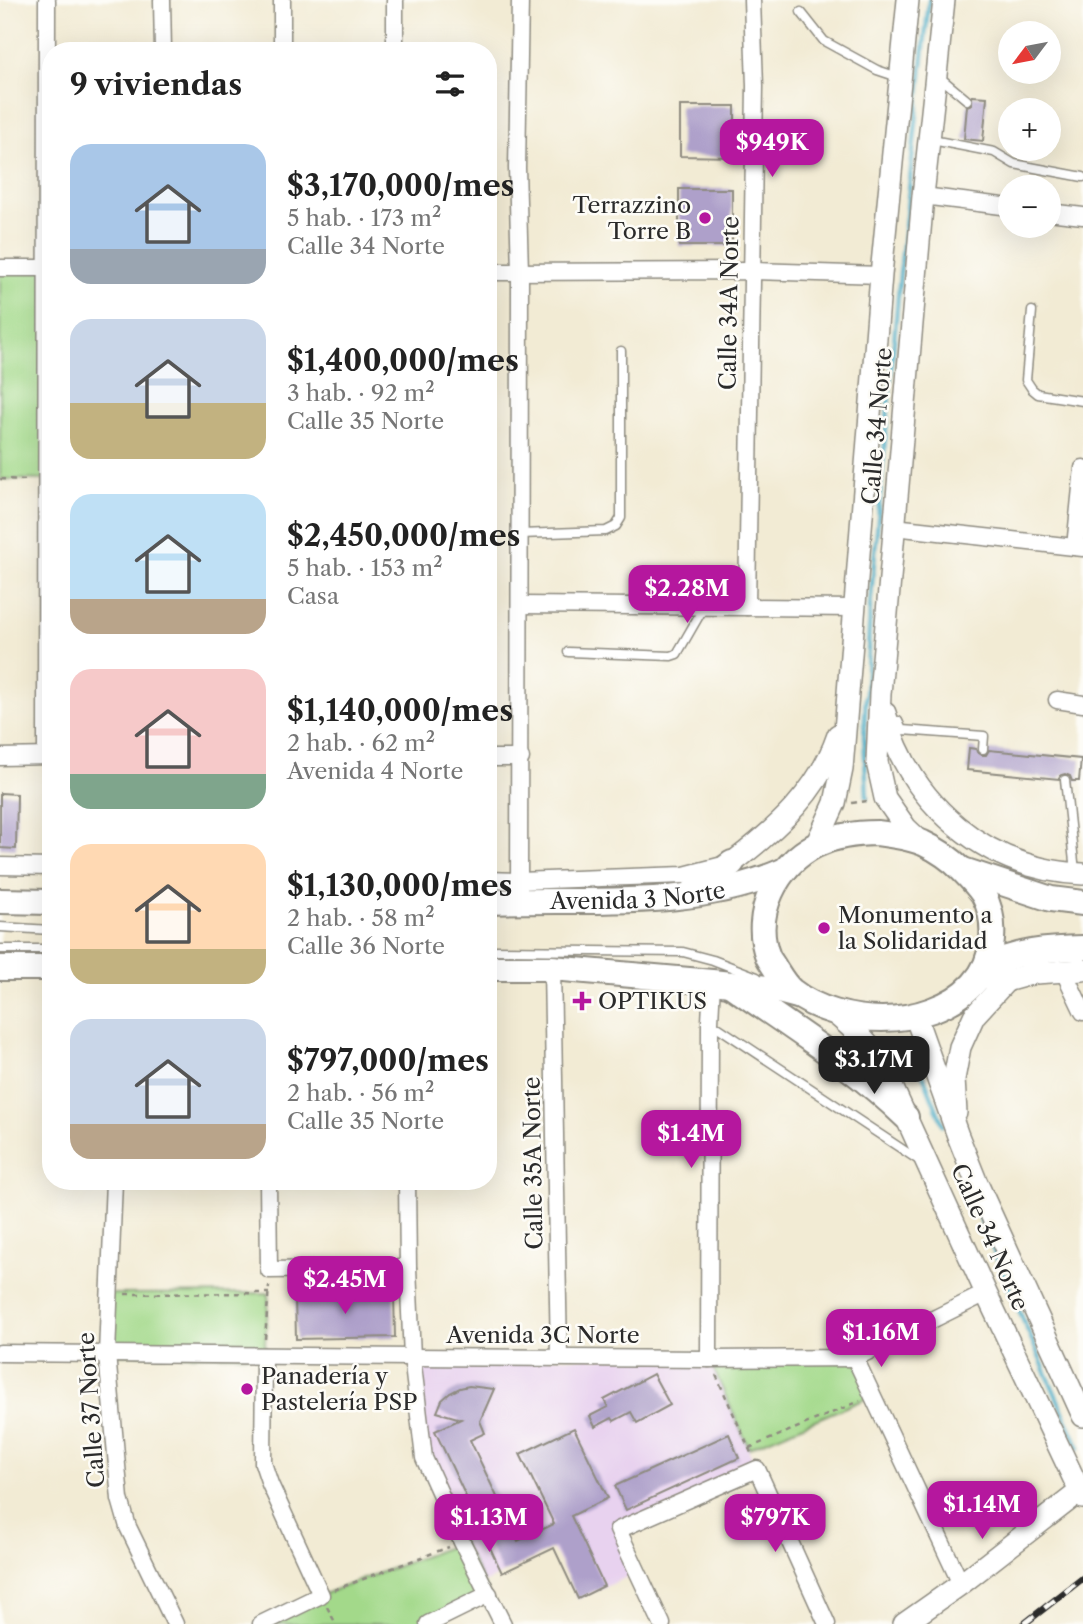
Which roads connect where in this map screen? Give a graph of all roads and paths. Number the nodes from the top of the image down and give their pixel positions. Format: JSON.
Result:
{"nodes":[{"id":1,"x":47,"y":0,"type":"edge"},
{"id":2,"x":162,"y":0,"type":"edge"},
{"id":3,"x":282,"y":0,"type":"edge"},
{"id":4,"x":395,"y":0,"type":"edge"},
{"id":5,"x":520,"y":0,"type":"edge"},
{"id":6,"x":752,"y":0,"type":"edge"},
{"id":7,"x":908,"y":0,"type":"edge"},
{"id":8,"x":943,"y":0,"type":"edge"},
{"id":9,"x":801,"y":12,"type":"dead end"},
{"id":10,"x":47,"y":42,"type":"edge"},
{"id":11,"x":163,"y":42,"type":"edge"},
{"id":12,"x":282,"y":42,"type":"edge"},
{"id":13,"x":395,"y":42,"type":"edge"},
{"id":14,"x":935,"y":74,"type":"junction"},
{"id":15,"x":900,"y":78,"type":"junction"},
{"id":16,"x":967,"y":100,"type":"dead end"},
{"id":17,"x":929,"y":140,"type":"junction"},
{"id":18,"x":1083,"y":177,"type":"edge"},
{"id":19,"x":923,"y":196,"type":"junction"},
{"id":20,"x":998,"y":205,"type":"edge"},
{"id":21,"x":1061,"y":213,"type":"edge"},
{"id":22,"x":1083,"y":216,"type":"edge"},
{"id":23,"x":0,"y":268,"type":"edge"},
{"id":24,"x":42,"y":268,"type":"edge"},
{"id":25,"x":520,"y":271,"type":"junction"},
{"id":26,"x":753,"y":271,"type":"junction"},
{"id":27,"x":497,"y":272,"type":"edge"},
{"id":28,"x":881,"y":275,"type":"junction"},
{"id":29,"x":1032,"y":311,"type":"dead end"},
{"id":30,"x":621,"y":351,"type":"dead end"},
{"id":31,"x":1083,"y":401,"type":"edge"},
{"id":32,"x":1083,"y":468,"type":"edge"},
{"id":33,"x":0,"y":479,"type":"edge"},
{"id":34,"x":42,"y":480,"type":"edge"},
{"id":35,"x":894,"y":527,"type":"junction"},
{"id":36,"x":520,"y":534,"type":"junction"},
{"id":37,"x":1079,"y":547,"type":"edge"},
{"id":38,"x":520,"y":605,"type":"junction"},
{"id":39,"x":704,"y":607,"type":"junction"},
{"id":40,"x":747,"y":607,"type":"junction"},
{"id":41,"x":854,"y":608,"type":"junction"},
{"id":42,"x":568,"y":652,"type":"dead end"},
{"id":43,"x":880,"y":688,"type":"junction"},
{"id":44,"x":1057,"y":700,"type":"dead end"},
{"id":45,"x":1083,"y":704,"type":"edge"},
{"id":46,"x":847,"y":710,"type":"junction"},
{"id":47,"x":983,"y":750,"type":"dead end"},
{"id":48,"x":42,"y":756,"type":"edge"},
{"id":49,"x":0,"y":757,"type":"edge"},
{"id":50,"x":497,"y":758,"type":"edge"},
{"id":51,"x":521,"y":758,"type":"junction"},
{"id":52,"x":1065,"y":780,"type":"dead end"},
{"id":53,"x":885,"y":798,"type":"junction"},
{"id":54,"x":835,"y":803,"type":"junction"},
{"id":55,"x":922,"y":843,"type":"junction"},
{"id":56,"x":816,"y":845,"type":"junction"},
{"id":57,"x":732,"y":863,"type":"junction"},
{"id":58,"x":0,"y":866,"type":"edge"},
{"id":59,"x":42,"y":867,"type":"edge"},
{"id":60,"x":961,"y":869,"type":"junction"},
{"id":61,"x":785,"y":870,"type":"junction"},
{"id":62,"x":1080,"y":878,"type":"edge"},
{"id":63,"x":497,"y":883,"type":"edge"},
{"id":64,"x":519,"y":891,"type":"junction"},
{"id":65,"x":687,"y":896,"type":"junction"},
{"id":66,"x":497,"y":899,"type":"edge"},
{"id":67,"x":1051,"y":899,"type":"junction"},
{"id":68,"x":0,"y":901,"type":"edge"},
{"id":69,"x":42,"y":902,"type":"edge"},
{"id":70,"x":1083,"y":903,"type":"edge"},
{"id":71,"x":0,"y":927,"type":"edge"},
{"id":72,"x":42,"y":929,"type":"edge"},
{"id":73,"x":1083,"y":948,"type":"edge"},
{"id":74,"x":0,"y":949,"type":"edge"},
{"id":75,"x":42,"y":949,"type":"edge"},
{"id":76,"x":497,"y":950,"type":"edge"},
{"id":77,"x":985,"y":967,"type":"junction"},
{"id":78,"x":0,"y":968,"type":"edge"},
{"id":79,"x":42,"y":968,"type":"edge"},
{"id":80,"x":497,"y":968,"type":"edge"},
{"id":81,"x":552,"y":968,"type":"junction"},
{"id":82,"x":1073,"y":970,"type":"edge"},
{"id":83,"x":1008,"y":979,"type":"junction"},
{"id":84,"x":721,"y":983,"type":"junction"},
{"id":85,"x":797,"y":994,"type":"junction"},
{"id":86,"x":956,"y":998,"type":"junction"},
{"id":87,"x":832,"y":1011,"type":"junction"},
{"id":88,"x":1083,"y":1012,"type":"edge"},
{"id":89,"x":915,"y":1015,"type":"junction"},
{"id":90,"x":710,"y":1021,"type":"junction"},
{"id":91,"x":906,"y":1117,"type":"junction"},
{"id":92,"x":957,"y":1136,"type":"junction"},
{"id":93,"x":930,"y":1168,"type":"junction"},
{"id":94,"x":114,"y":1190,"type":"edge"},
{"id":95,"x":268,"y":1190,"type":"edge"},
{"id":96,"x":407,"y":1190,"type":"edge"},
{"id":97,"x":408,"y":1268,"type":"junction"},
{"id":98,"x":986,"y":1293,"type":"junction"},
{"id":99,"x":110,"y":1294,"type":"junction"},
{"id":100,"x":0,"y":1353,"type":"edge"},
{"id":101,"x":107,"y":1354,"type":"junction"},
{"id":102,"x":264,"y":1356,"type":"junction"},
{"id":103,"x":412,"y":1357,"type":"junction"},
{"id":104,"x":559,"y":1357,"type":"junction"},
{"id":105,"x":855,"y":1357,"type":"junction"},
{"id":106,"x":709,"y":1359,"type":"junction"},
{"id":107,"x":872,"y":1396,"type":"junction"},
{"id":108,"x":1083,"y":1416,"type":"edge"},
{"id":109,"x":1082,"y":1493,"type":"edge"},
{"id":110,"x":462,"y":1542,"type":"junction"},
{"id":111,"x":961,"y":1584,"type":"junction"},
{"id":112,"x":489,"y":1594,"type":"junction"},
{"id":113,"x":320,"y":1595,"type":"junction"},
{"id":114,"x":175,"y":1624,"type":"edge"},
{"id":115,"x":261,"y":1624,"type":"edge"},
{"id":116,"x":428,"y":1624,"type":"edge"},
{"id":117,"x":503,"y":1624,"type":"edge"},
{"id":118,"x":662,"y":1624,"type":"edge"},
{"id":119,"x":827,"y":1624,"type":"edge"},
{"id":120,"x":904,"y":1624,"type":"edge"}],
"edges":[{"from":1,"to":10,"type":"street"},
{"from":2,"to":11,"type":"street"},
{"from":3,"to":12,"type":"street"},
{"from":4,"to":13,"type":"street"},
{"from":5,"to":25,"type":"street"},
{"from":6,"to":26,"type":"street","name":"Calle 34A Norte"},
{"from":7,"to":15,"type":"main road","name":"Calle 34 Norte"},
{"from":8,"to":14,"type":"main road","name":"Calle 34 Norte"},
{"from":9,"to":15,"type":"lane"},
{"from":14,"to":16,"type":"lane"},
{"from":14,"to":17,"type":"main road","name":"Calle 34 Norte"},
{"from":15,"to":28,"type":"main road","name":"Calle 34 Norte"},
{"from":17,"to":18,"type":"lane"},
{"from":17,"to":19,"type":"main road","name":"Calle 34 Norte"},
{"from":19,"to":20,"type":"street"},
{"from":19,"to":35,"type":"main road","name":"Calle 34 Norte"},
{"from":21,"to":22,"type":"street"},
{"from":23,"to":24,"type":"street"},
{"from":25,"to":26,"type":"street"},
{"from":25,"to":27,"type":"street"},
{"from":25,"to":36,"type":"street"},
{"from":26,"to":28,"type":"street"},
{"from":26,"to":40,"type":"street","name":"Calle 34A Norte"},
{"from":28,"to":41,"type":"main road","name":"Calle 34 Norte"},
{"from":29,"to":31,"type":"lane"},
{"from":30,"to":36,"type":"lane"},
{"from":32,"to":37,"type":"street"},
{"from":33,"to":34,"type":"path"},
{"from":35,"to":37,"type":"street"},
{"from":35,"to":43,"type":"main road","name":"Calle 34 Norte"},
{"from":36,"to":38,"type":"street"},
{"from":38,"to":39,"type":"street"},
{"from":38,"to":51,"type":"street"},
{"from":39,"to":40,"type":"street"},
{"from":39,"to":42,"type":"lane"},
{"from":40,"to":41,"type":"street"},
{"from":41,"to":46,"type":"main road","name":"Calle 34 Norte"},
{"from":43,"to":47,"type":"lane"},
{"from":43,"to":53,"type":"main road","name":"Calle 34 Norte"},
{"from":43,"to":62,"type":"main road"},
{"from":44,"to":45,"type":"street"},
{"from":46,"to":54,"type":"main road","name":"Calle 34 Norte"},
{"from":46,"to":57,"type":"main road"},
{"from":48,"to":49,"type":"street"},
{"from":50,"to":51,"type":"street"},
{"from":51,"to":64,"type":"street"},
{"from":52,"to":62,"type":"lane"},
{"from":53,"to":54,"type":"path"},
{"from":53,"to":55,"type":"main road","name":"Calle 34 Norte"},
{"from":54,"to":56,"type":"main road","name":"Calle 34 Norte"},
{"from":55,"to":56,"type":"main road"},
{"from":55,"to":60,"type":"main road"},
{"from":56,"to":61,"type":"main road"},
{"from":57,"to":64,"type":"street","name":"Avenida 3 Norte"},
{"from":57,"to":65,"type":"main road"},
{"from":58,"to":59,"type":"street"},
{"from":60,"to":67,"type":"main road"},
{"from":60,"to":77,"type":"main road"},
{"from":61,"to":65,"type":"main road","name":"Avenida 3 Norte"},
{"from":61,"to":85,"type":"main road"},
{"from":62,"to":67,"type":"main road"},
{"from":63,"to":64,"type":"street","name":"Avenida 3 Norte"},
{"from":64,"to":65,"type":"main road","name":"Avenida 3 Norte"},
{"from":64,"to":66,"type":"main road","name":"Avenida 3 Norte"},
{"from":67,"to":70,"type":"main road"},
{"from":68,"to":69,"type":"main road"},
{"from":71,"to":72,"type":"lane"},
{"from":73,"to":77,"type":"main road"},
{"from":74,"to":75,"type":"lane"},
{"from":76,"to":85,"type":"lane"},
{"from":77,"to":86,"type":"main road"},
{"from":78,"to":79,"type":"main road"},
{"from":80,"to":81,"type":"main road"},
{"from":81,"to":84,"type":"main road"},
{"from":81,"to":104,"type":"street","name":"Calle 35A Norte"},
{"from":82,"to":83,"type":"main road"},
{"from":82,"to":88,"type":"street"},
{"from":83,"to":86,"type":"main road"},
{"from":83,"to":92,"type":"main road"},
{"from":84,"to":85,"type":"main road"},
{"from":84,"to":90,"type":"street"},
{"from":84,"to":91,"type":"main road"},
{"from":85,"to":87,"type":"main road"},
{"from":86,"to":89,"type":"main road"},
{"from":87,"to":89,"type":"main road"},
{"from":87,"to":91,"type":"main road","name":"Calle 34 Norte"},
{"from":89,"to":92,"type":"main road","name":"Calle 34 Norte"},
{"from":90,"to":93,"type":"lane"},
{"from":90,"to":106,"type":"street"},
{"from":91,"to":93,"type":"main road","name":"Calle 34 Norte"},
{"from":92,"to":108,"type":"main road","name":"Calle 34 Norte"},
{"from":93,"to":98,"type":"main road","name":"Calle 34 Norte"},
{"from":94,"to":99,"type":"street","name":"Calle 37 Norte"},
{"from":95,"to":97,"type":"street"},
{"from":96,"to":97,"type":"street"},
{"from":97,"to":103,"type":"street"},
{"from":98,"to":105,"type":"street","name":"Avenida 3C Norte"},
{"from":98,"to":109,"type":"main road","name":"Calle 34 Norte"},
{"from":99,"to":101,"type":"street","name":"Calle 37 Norte"},
{"from":99,"to":102,"type":"path"},
{"from":100,"to":101,"type":"street","name":"Avenida 3C Norte"},
{"from":101,"to":102,"type":"street","name":"Avenida 3C Norte"},
{"from":101,"to":114,"type":"street","name":"Calle 37 Norte"},
{"from":102,"to":103,"type":"street","name":"Avenida 3C Norte"},
{"from":102,"to":113,"type":"street"},
{"from":103,"to":104,"type":"street","name":"Avenida 3C Norte"},
{"from":103,"to":110,"type":"street"},
{"from":104,"to":106,"type":"street","name":"Avenida 3C Norte"},
{"from":105,"to":106,"type":"street","name":"Avenida 3C Norte"},
{"from":105,"to":107,"type":"street"},
{"from":106,"to":107,"type":"path"},
{"from":107,"to":111,"type":"street"},
{"from":109,"to":111,"type":"main road"},
{"from":110,"to":112,"type":"street"},
{"from":110,"to":113,"type":"path"},
{"from":111,"to":120,"type":"main road"},
{"from":112,"to":116,"type":"street"},
{"from":112,"to":117,"type":"street"},
{"from":113,"to":115,"type":"street"},
{"from":118,"to":119,"type":"street"}]}
